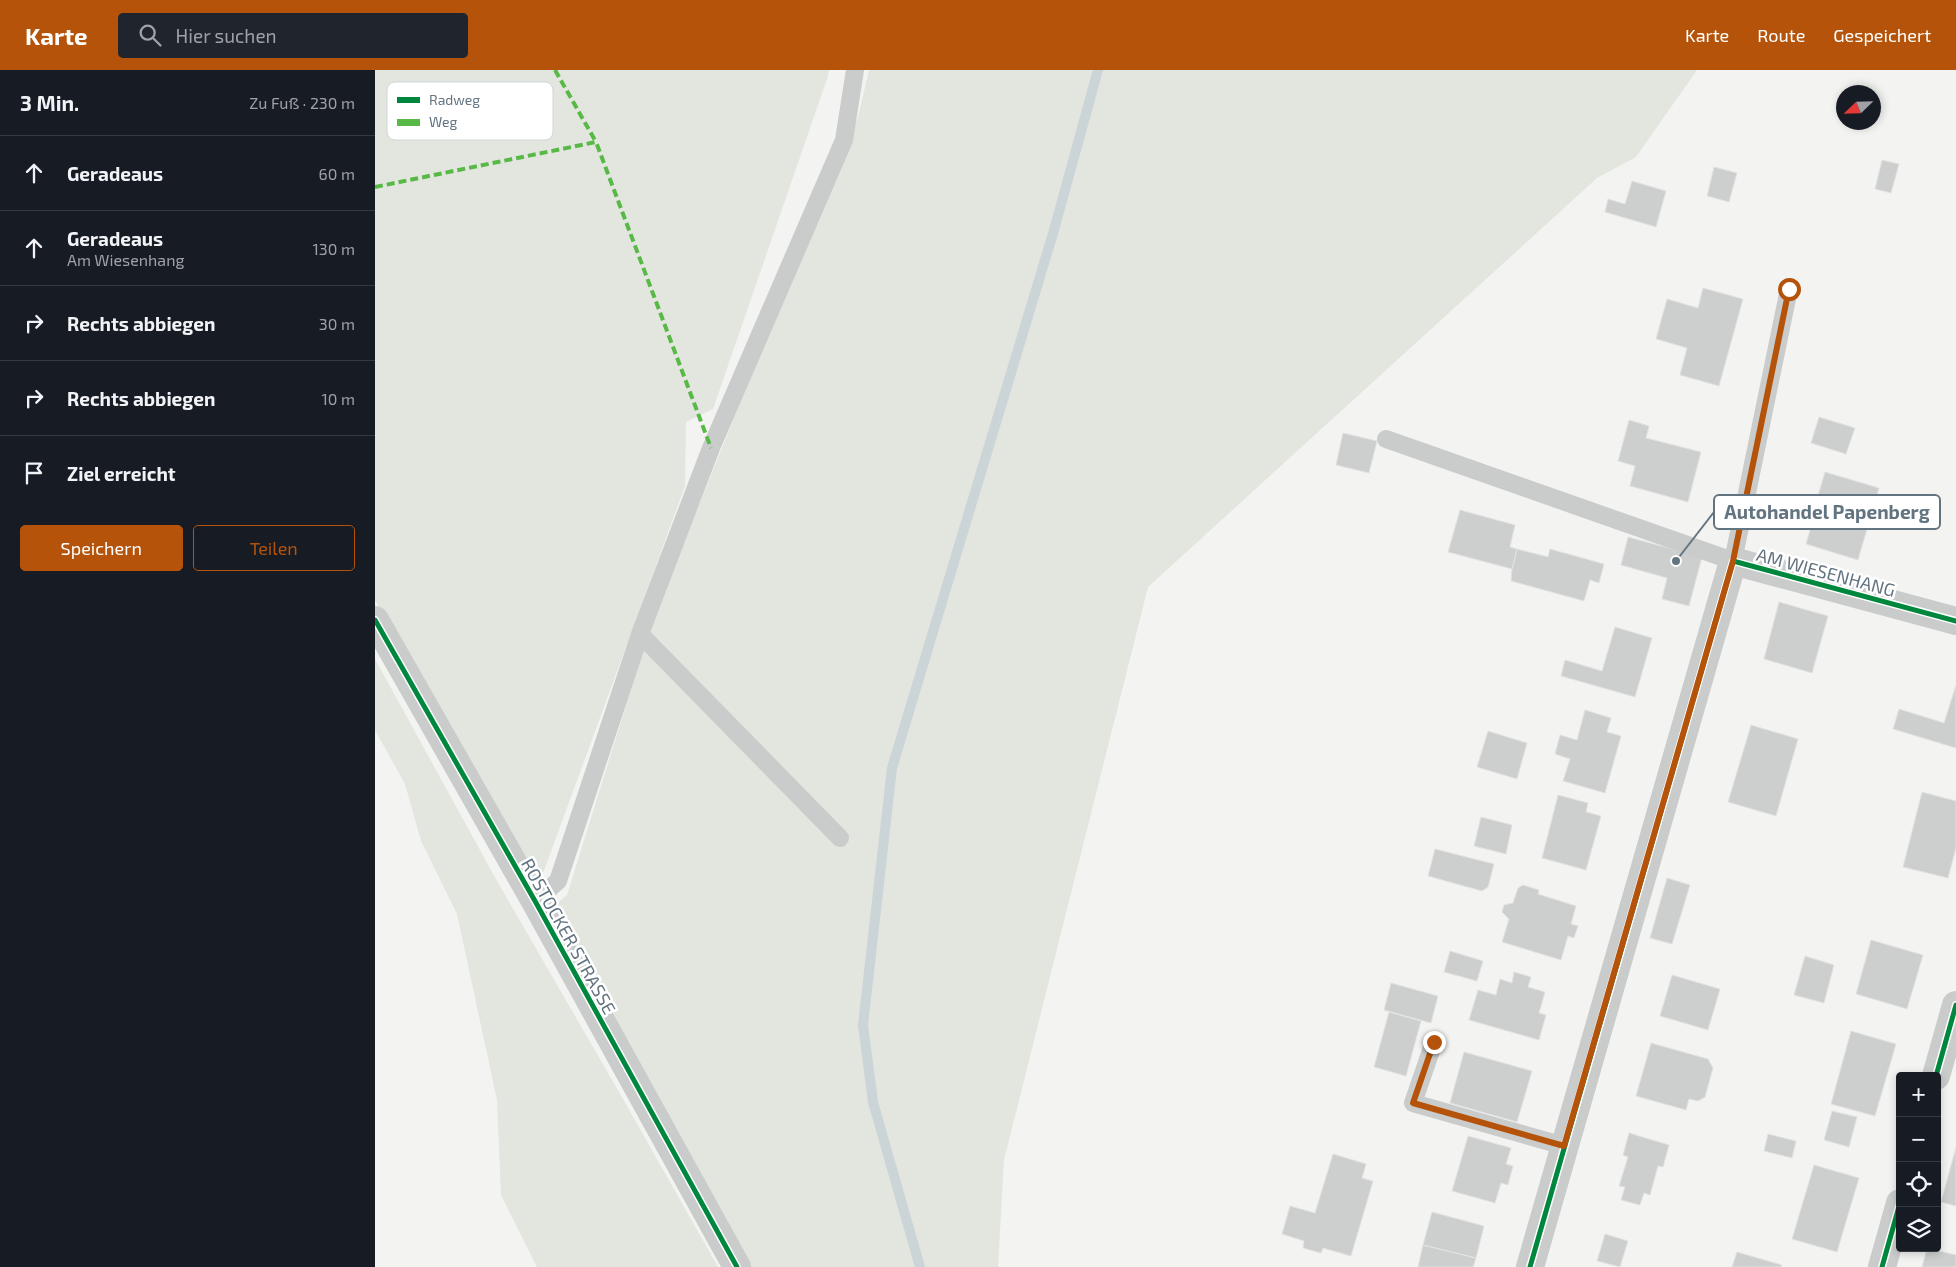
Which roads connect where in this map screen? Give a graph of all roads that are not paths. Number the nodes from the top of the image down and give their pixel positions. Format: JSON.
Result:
{"nodes":[{"id":1,"x":855,"y":70,"type":"edge"},
{"id":2,"x":1789,"y":289,"type":"dead end"},
{"id":3,"x":1386,"y":439,"type":"dead end"},
{"id":4,"x":1733,"y":561,"type":"junction"},
{"id":5,"x":375,"y":620,"type":"edge"},
{"id":6,"x":1956,"y":621,"type":"edge"},
{"id":7,"x":640,"y":634,"type":"junction"},
{"id":8,"x":840,"y":838,"type":"dead end"},
{"id":9,"x":535,"y":901,"type":"junction"},
{"id":10,"x":1956,"y":1005,"type":"edge"},
{"id":11,"x":1434,"y":1042,"type":"dead end"},
{"id":12,"x":1937,"y":1072,"type":"edge"},
{"id":13,"x":1564,"y":1146,"type":"junction"},
{"id":14,"x":1899,"y":1207,"type":"edge"},
{"id":15,"x":737,"y":1267,"type":"edge"},
{"id":16,"x":1529,"y":1267,"type":"edge"},
{"id":17,"x":1882,"y":1267,"type":"edge"}],
"edges":[{"from":1,"to":7,"type":"lane"},
{"from":2,"to":4,"type":"lane"},
{"from":3,"to":4,"type":"lane"},
{"from":4,"to":6,"type":"street","name":"AM WIESENHANG"},
{"from":4,"to":13,"type":"street","name":"AM WIESENHANG"},
{"from":5,"to":9,"type":"street","name":"ROSTOCKER STRASSE"},
{"from":7,"to":8,"type":"lane"},
{"from":7,"to":9,"type":"lane"},
{"from":9,"to":15,"type":"street","name":"ROSTOCKER STRASSE"},
{"from":10,"to":12,"type":"street"},
{"from":11,"to":13,"type":"lane"},
{"from":13,"to":16,"type":"street","name":"AM WIESENHANG"},
{"from":14,"to":17,"type":"street"}]}
